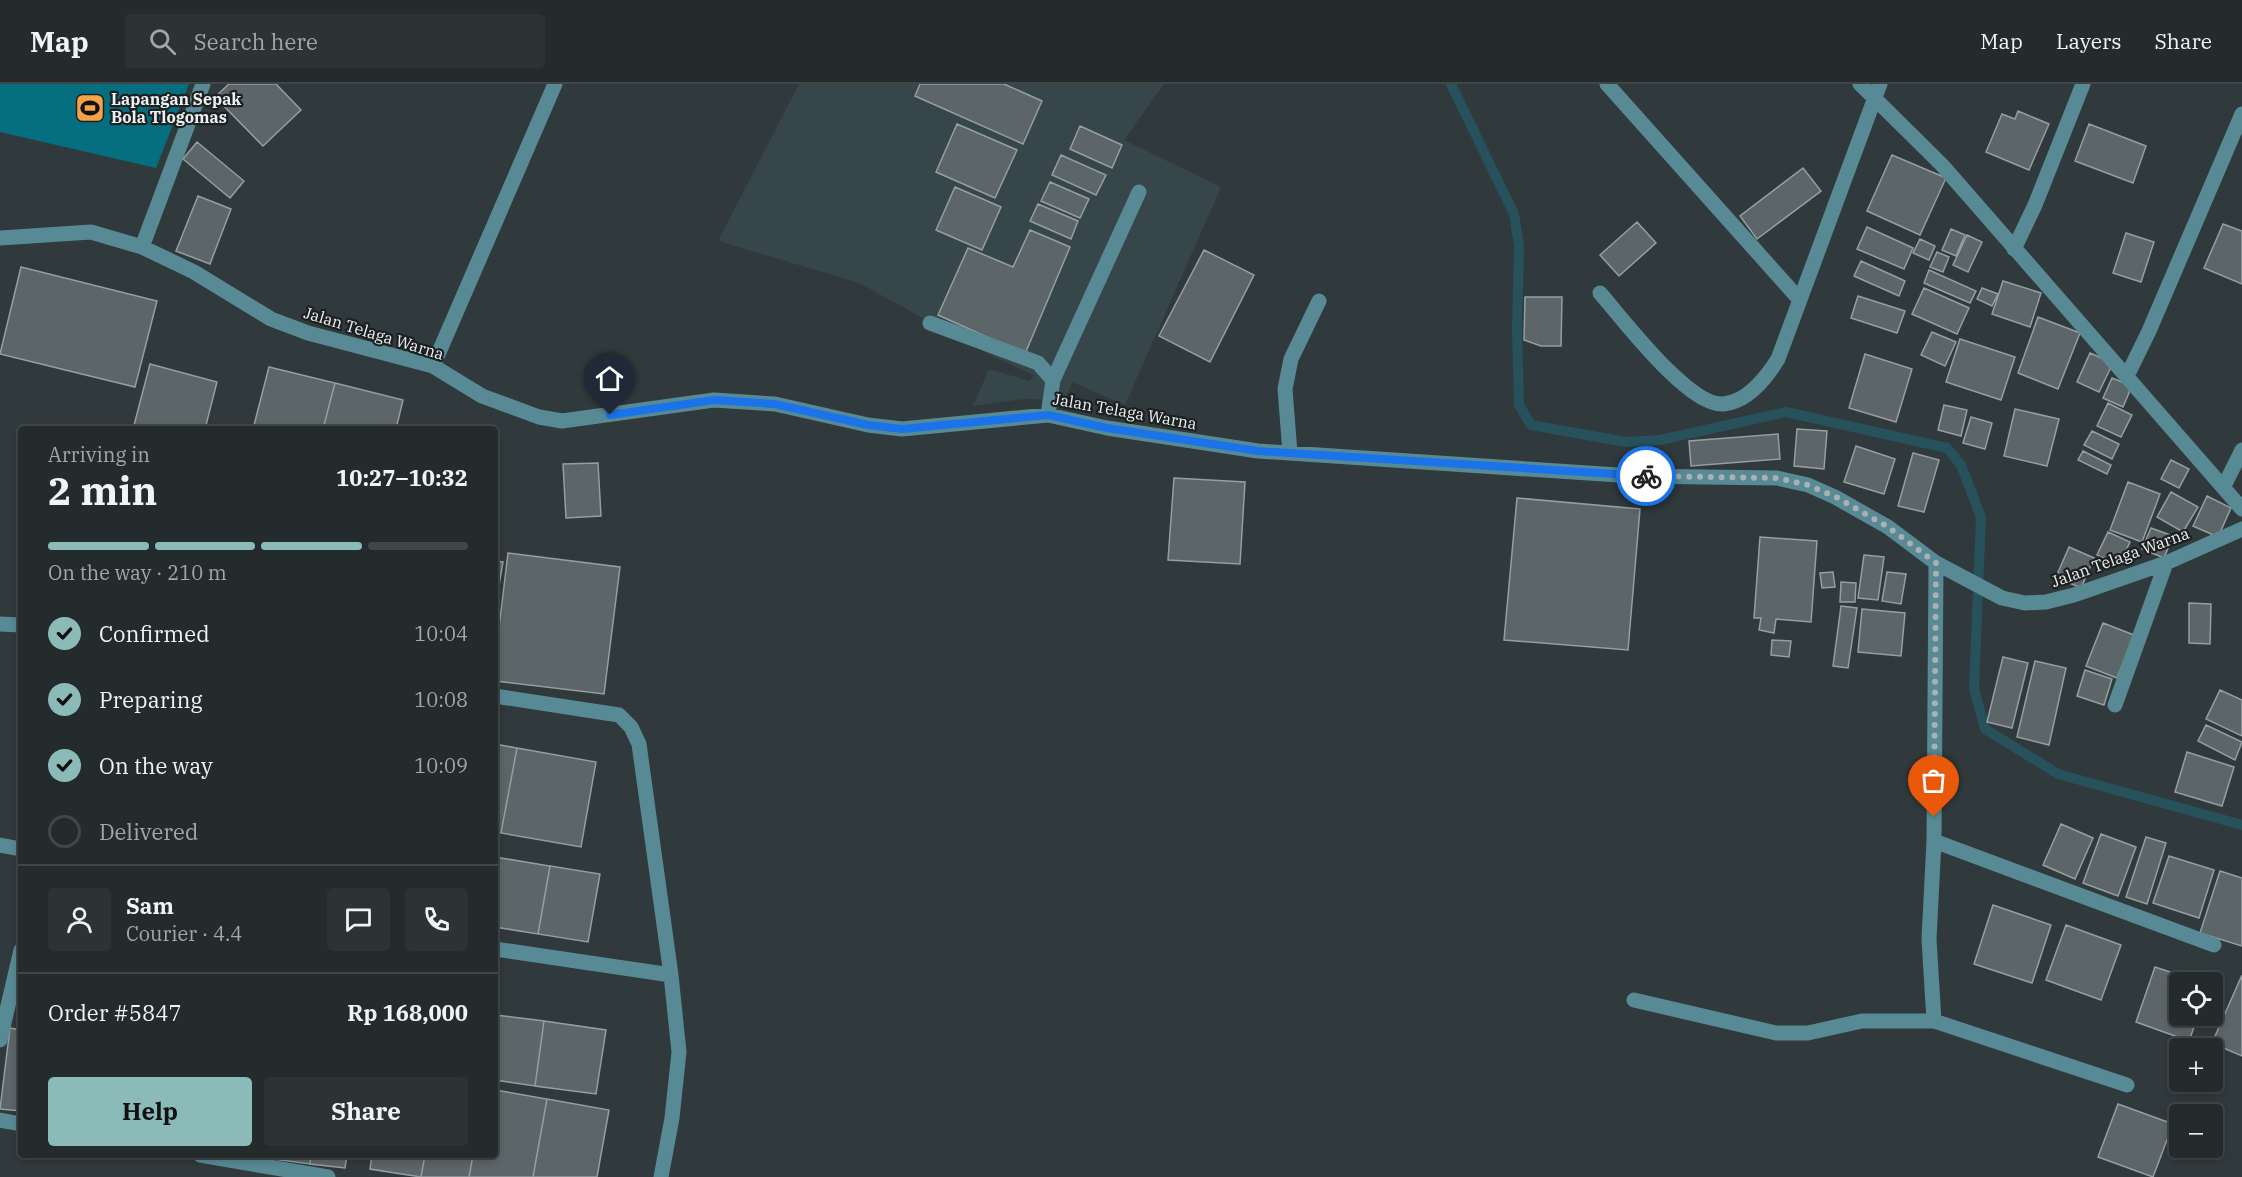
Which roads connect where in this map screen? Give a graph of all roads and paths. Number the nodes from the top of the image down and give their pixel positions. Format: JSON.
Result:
{"nodes":[{"id":1,"x":203,"y":84,"type":"edge"},
{"id":2,"x":555,"y":84,"type":"edge"},
{"id":3,"x":1607,"y":84,"type":"edge"},
{"id":4,"x":1860,"y":84,"type":"edge"},
{"id":5,"x":2083,"y":84,"type":"edge"},
{"id":6,"x":1877,"y":91,"type":"edge"},
{"id":7,"x":2242,"y":114,"type":"edge"},
{"id":8,"x":1139,"y":192,"type":"dead end"},
{"id":9,"x":0,"y":238,"type":"edge"},
{"id":10,"x":142,"y":247,"type":"junction"},
{"id":11,"x":2014,"y":249,"type":"junction"},
{"id":12,"x":1600,"y":292,"type":"dead end"},
{"id":13,"x":1799,"y":299,"type":"junction"},
{"id":14,"x":1319,"y":301,"type":"dead end"},
{"id":15,"x":930,"y":323,"type":"dead end"},
{"id":16,"x":433,"y":366,"type":"junction"},
{"id":17,"x":2127,"y":376,"type":"junction"},
{"id":18,"x":1053,"y":380,"type":"junction"},
{"id":19,"x":1048,"y":415,"type":"junction"},
{"id":20,"x":2242,"y":450,"type":"edge"},
{"id":21,"x":1290,"y":453,"type":"junction"},
{"id":22,"x":2224,"y":486,"type":"junction"},
{"id":23,"x":2242,"y":509,"type":"edge"},
{"id":24,"x":2242,"y":529,"type":"edge"},
{"id":25,"x":1936,"y":563,"type":"junction"},
{"id":26,"x":2166,"y":563,"type":"junction"},
{"id":27,"x":0,"y":624,"type":"edge"},
{"id":28,"x":18,"y":625,"type":"edge"},
{"id":29,"x":498,"y":696,"type":"edge"},
{"id":30,"x":2115,"y":705,"type":"dead end"},
{"id":31,"x":1934,"y":841,"type":"junction"},
{"id":32,"x":0,"y":845,"type":"edge"},
{"id":33,"x":18,"y":848,"type":"edge"},
{"id":34,"x":2214,"y":945,"type":"dead end"},
{"id":35,"x":498,"y":949,"type":"edge"},
{"id":36,"x":18,"y":963,"type":"edge"},
{"id":37,"x":671,"y":975,"type":"junction"},
{"id":38,"x":1634,"y":1000,"type":"dead end"},
{"id":39,"x":1934,"y":1021,"type":"junction"},
{"id":40,"x":0,"y":1040,"type":"edge"},
{"id":41,"x":2127,"y":1085,"type":"dead end"},
{"id":42,"x":0,"y":1120,"type":"edge"},
{"id":43,"x":18,"y":1123,"type":"edge"},
{"id":44,"x":217,"y":1158,"type":"edge"},
{"id":45,"x":328,"y":1177,"type":"edge"},
{"id":46,"x":661,"y":1177,"type":"edge"}],
"edges":[{"from":1,"to":10,"type":"street"},
{"from":2,"to":16,"type":"street"},
{"from":3,"to":13,"type":"street"},
{"from":4,"to":6,"type":"street"},
{"from":5,"to":11,"type":"street"},
{"from":6,"to":11,"type":"street"},
{"from":6,"to":13,"type":"street"},
{"from":7,"to":17,"type":"street"},
{"from":8,"to":18,"type":"street"},
{"from":9,"to":10,"type":"street","name":"Jalan Telaga Warna"},
{"from":10,"to":16,"type":"street","name":"Jalan Telaga Warna"},
{"from":11,"to":17,"type":"street"},
{"from":12,"to":13,"type":"street"},
{"from":14,"to":21,"type":"street"},
{"from":15,"to":18,"type":"street"},
{"from":16,"to":19,"type":"street","name":"Jalan Telaga Warna"},
{"from":17,"to":22,"type":"street"},
{"from":18,"to":19,"type":"street"},
{"from":19,"to":21,"type":"street","name":"Jalan Telaga Warna"},
{"from":20,"to":22,"type":"street"},
{"from":21,"to":25,"type":"street","name":"Jalan Telaga Warna"},
{"from":22,"to":23,"type":"street"},
{"from":24,"to":26,"type":"street","name":"Jalan Telaga Warna"},
{"from":25,"to":26,"type":"street","name":"Jalan Telaga Warna"},
{"from":25,"to":31,"type":"street"},
{"from":26,"to":30,"type":"street"},
{"from":27,"to":28,"type":"street"},
{"from":29,"to":37,"type":"street"},
{"from":31,"to":34,"type":"street"},
{"from":31,"to":39,"type":"street"},
{"from":32,"to":33,"type":"street"},
{"from":35,"to":37,"type":"street"},
{"from":36,"to":40,"type":"street"},
{"from":37,"to":46,"type":"street"},
{"from":38,"to":39,"type":"street"},
{"from":39,"to":41,"type":"street"},
{"from":42,"to":43,"type":"street"},
{"from":44,"to":45,"type":"street"}]}
